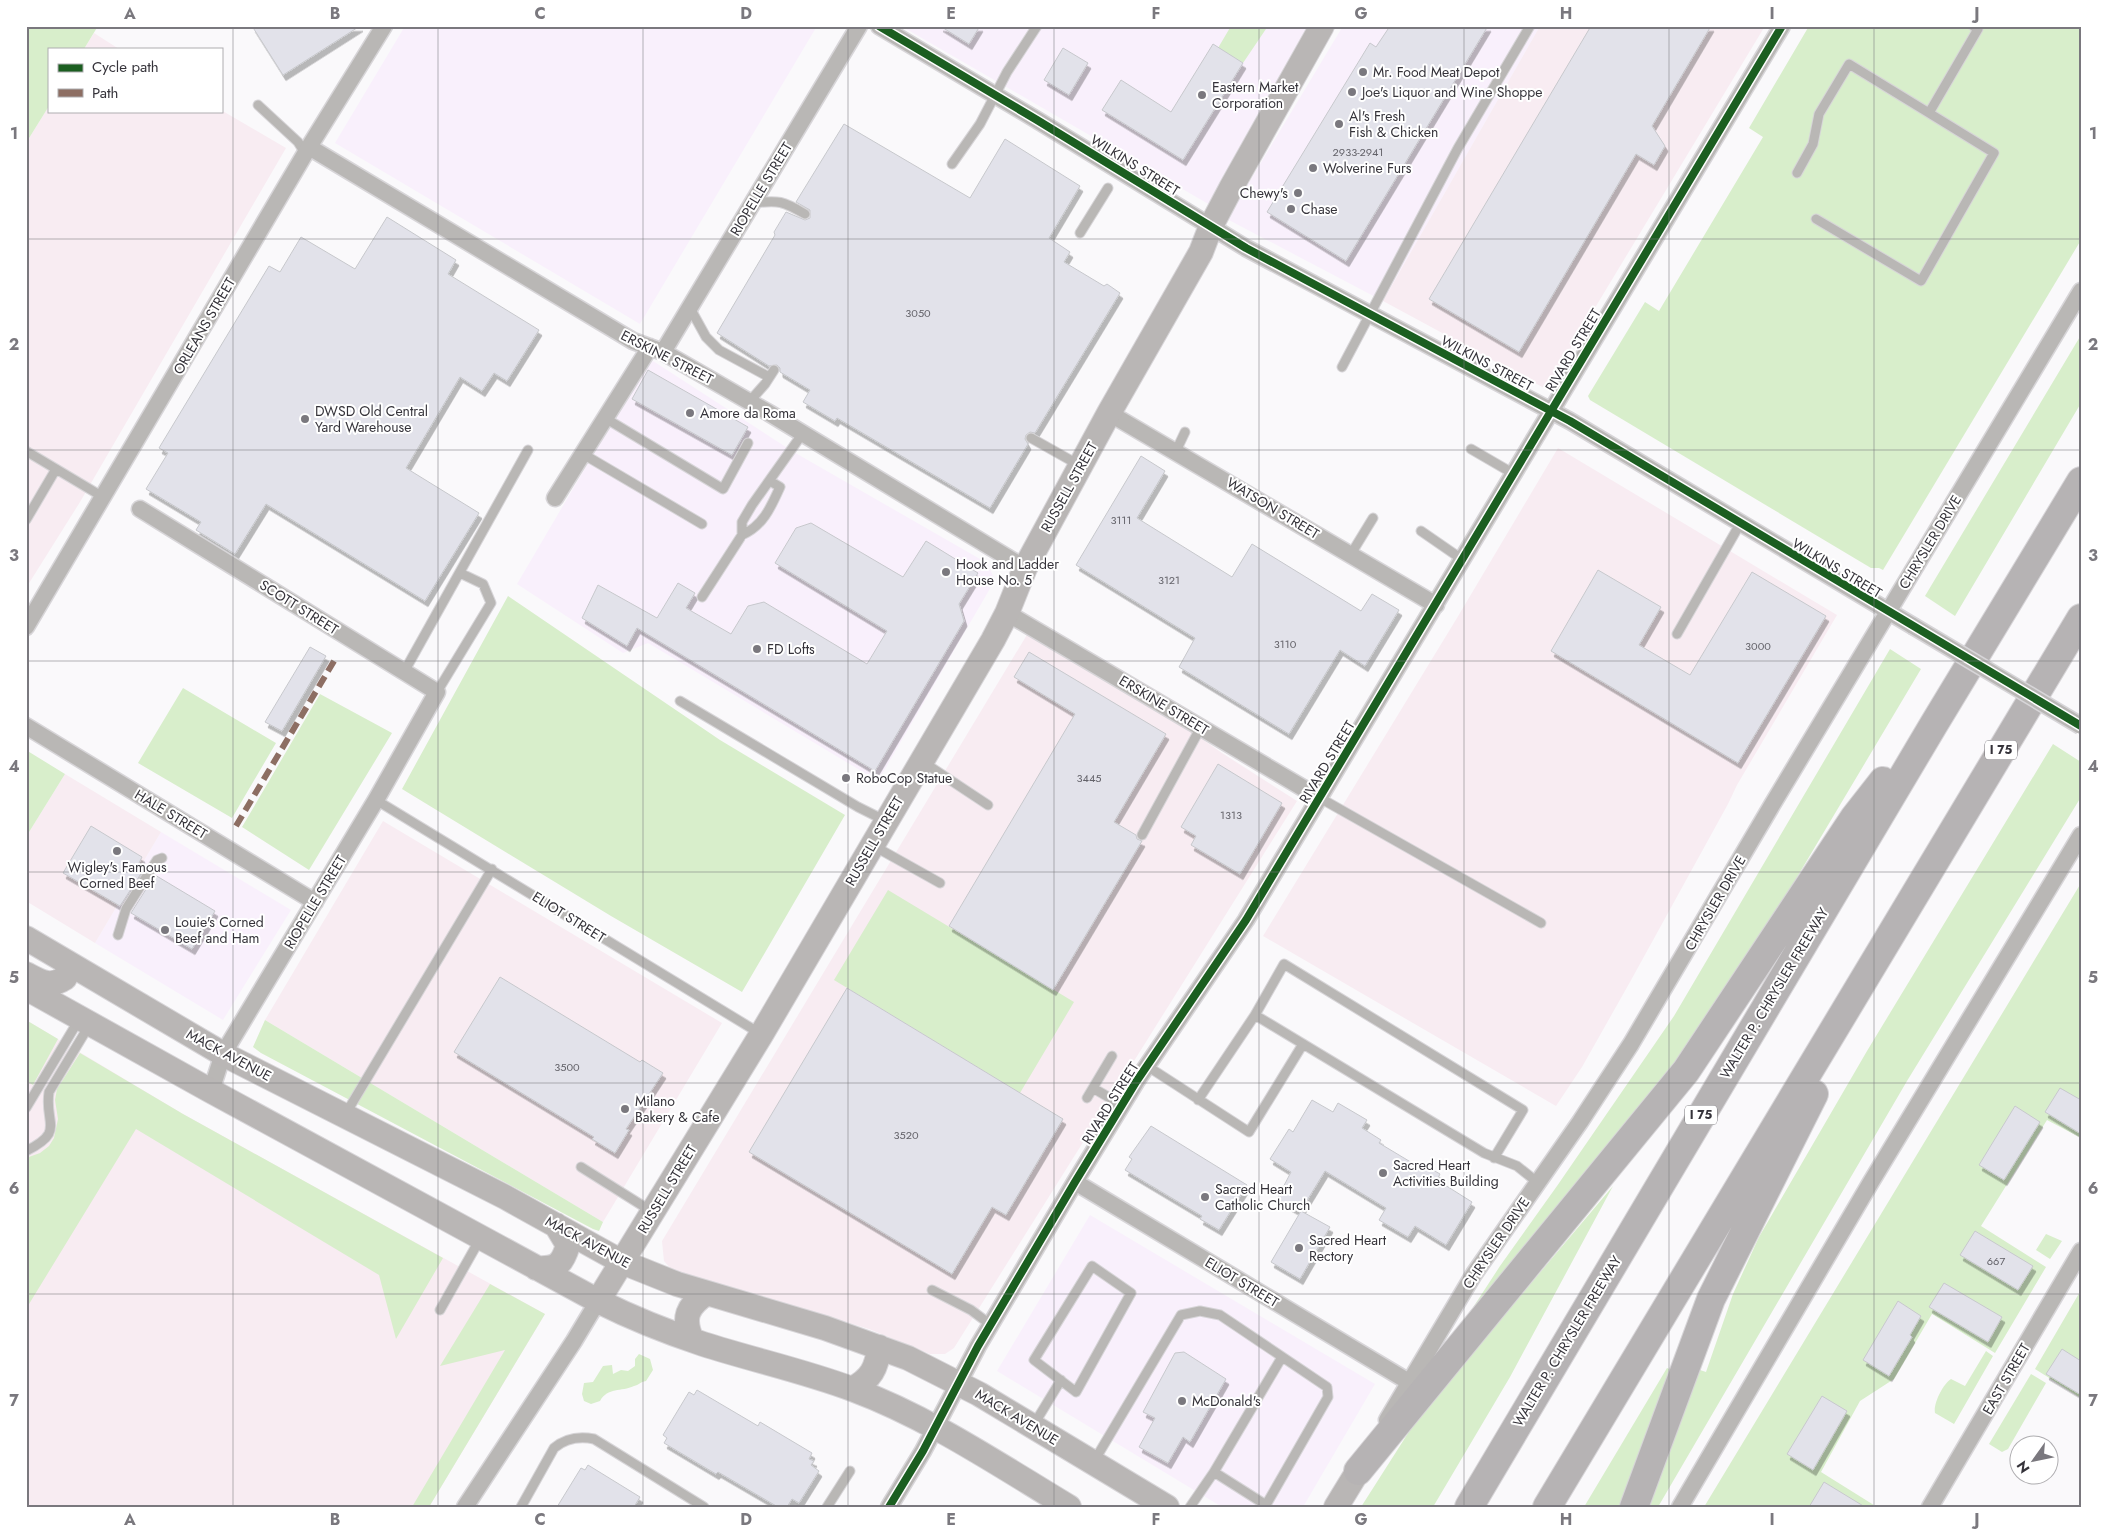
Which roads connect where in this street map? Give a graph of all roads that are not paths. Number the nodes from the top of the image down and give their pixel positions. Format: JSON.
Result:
{"nodes":[{"id":1,"x":384,"y":26,"type":"edge"},
{"id":2,"x":859,"y":26,"type":"edge"},
{"id":3,"x":879,"y":26,"type":"edge"},
{"id":4,"x":1037,"y":26,"type":"edge"},
{"id":5,"x":1322,"y":26,"type":"edge"},
{"id":6,"x":1530,"y":26,"type":"edge"},
{"id":7,"x":1781,"y":26,"type":"edge"},
{"id":8,"x":1973,"y":26,"type":"edge"},
{"id":9,"x":995,"y":95,"type":"junction"},
{"id":10,"x":258,"y":106,"type":"dead end"},
{"id":11,"x":1930,"y":113,"type":"junction"},
{"id":12,"x":307,"y":150,"type":"junction"},
{"id":13,"x":952,"y":164,"type":"dead end"},
{"id":14,"x":1797,"y":173,"type":"dead end"},
{"id":15,"x":1108,"y":188,"type":"dead end"},
{"id":16,"x":753,"y":203,"type":"junction"},
{"id":17,"x":805,"y":214,"type":"dead end"},
{"id":18,"x":1816,"y":219,"type":"dead end"},
{"id":19,"x":1211,"y":226,"type":"junction"},
{"id":20,"x":1080,"y":233,"type":"dead end"},
{"id":21,"x":2081,"y":291,"type":"edge"},
{"id":22,"x":690,"y":308,"type":"junction"},
{"id":23,"x":1368,"y":315,"type":"junction"},
{"id":24,"x":657,"y":350,"type":"junction"},
{"id":25,"x":1342,"y":367,"type":"dead end"},
{"id":26,"x":750,"y":402,"type":"junction"},
{"id":27,"x":1551,"y":410,"type":"junction"},
{"id":28,"x":1109,"y":412,"type":"junction"},
{"id":29,"x":605,"y":418,"type":"junction"},
{"id":30,"x":1185,"y":432,"type":"dead end"},
{"id":31,"x":803,"y":433,"type":"junction"},
{"id":32,"x":1032,"y":438,"type":"dead end"},
{"id":33,"x":748,"y":443,"type":"dead end"},
{"id":34,"x":1471,"y":449,"type":"dead end"},
{"id":35,"x":528,"y":450,"type":"dead end"},
{"id":36,"x":26,"y":451,"type":"edge"},
{"id":37,"x":1176,"y":451,"type":"junction"},
{"id":38,"x":584,"y":454,"type":"junction"},
{"id":39,"x":1080,"y":466,"type":"junction"},
{"id":40,"x":56,"y":469,"type":"junction"},
{"id":41,"x":1514,"y":474,"type":"junction"},
{"id":42,"x":2081,"y":481,"type":"edge"},
{"id":43,"x":770,"y":482,"type":"junction"},
{"id":44,"x":103,"y":497,"type":"junction"},
{"id":45,"x":555,"y":498,"type":"dead end"},
{"id":46,"x":140,"y":509,"type":"dead end"},
{"id":47,"x":1373,"y":518,"type":"dead end"},
{"id":48,"x":26,"y":520,"type":"edge"},
{"id":49,"x":702,"y":524,"type":"dead end"},
{"id":50,"x":1740,"y":524,"type":"junction"},
{"id":51,"x":1420,"y":531,"type":"dead end"},
{"id":52,"x":742,"y":535,"type":"junction"},
{"id":53,"x":1351,"y":554,"type":"junction"},
{"id":54,"x":1463,"y":560,"type":"junction"},
{"id":55,"x":1025,"y":568,"type":"junction"},
{"id":56,"x":460,"y":573,"type":"junction"},
{"id":57,"x":702,"y":597,"type":"dead end"},
{"id":58,"x":1436,"y":605,"type":"junction"},
{"id":59,"x":1007,"y":612,"type":"junction"},
{"id":60,"x":1887,"y":612,"type":"junction"},
{"id":61,"x":2081,"y":618,"type":"edge"},
{"id":62,"x":26,"y":627,"type":"edge"},
{"id":63,"x":1677,"y":634,"type":"dead end"},
{"id":64,"x":404,"y":672,"type":"junction"},
{"id":65,"x":438,"y":692,"type":"junction"},
{"id":66,"x":680,"y":701,"type":"dead end"},
{"id":67,"x":1934,"y":724,"type":"junction"},
{"id":68,"x":26,"y":726,"type":"edge"},
{"id":69,"x":2081,"y":726,"type":"edge"},
{"id":70,"x":1201,"y":727,"type":"junction"},
{"id":71,"x":921,"y":761,"type":"junction"},
{"id":72,"x":1320,"y":798,"type":"junction"},
{"id":73,"x":376,"y":800,"type":"junction"},
{"id":74,"x":988,"y":805,"type":"dead end"},
{"id":75,"x":886,"y":821,"type":"junction"},
{"id":76,"x":1142,"y":835,"type":"dead end"},
{"id":77,"x":2081,"y":835,"type":"edge"},
{"id":78,"x":872,"y":845,"type":"junction"},
{"id":79,"x":162,"y":858,"type":"dead end"},
{"id":80,"x":492,"y":870,"type":"junction"},
{"id":81,"x":1922,"y":882,"type":"junction"},
{"id":82,"x":940,"y":883,"type":"dead end"},
{"id":83,"x":315,"y":902,"type":"junction"},
{"id":84,"x":1541,"y":923,"type":"dead end"},
{"id":85,"x":118,"y":935,"type":"dead end"},
{"id":86,"x":26,"y":938,"type":"edge"},
{"id":87,"x":70,"y":964,"type":"junction"},
{"id":88,"x":26,"y":974,"type":"edge"},
{"id":89,"x":26,"y":988,"type":"edge"},
{"id":90,"x":1254,"y":1015,"type":"junction"},
{"id":91,"x":85,"y":1021,"type":"junction"},
{"id":92,"x":761,"y":1034,"type":"junction"},
{"id":93,"x":1302,"y":1044,"type":"junction"},
{"id":94,"x":223,"y":1054,"type":"junction"},
{"id":95,"x":1112,"y":1056,"type":"dead end"},
{"id":96,"x":1147,"y":1066,"type":"junction"},
{"id":97,"x":1093,"y":1088,"type":"junction"},
{"id":98,"x":212,"y":1091,"type":"junction"},
{"id":99,"x":1087,"y":1098,"type":"dead end"},
{"id":100,"x":1198,"y":1100,"type":"junction"},
{"id":101,"x":1122,"y":1105,"type":"junction"},
{"id":102,"x":26,"y":1108,"type":"edge"},
{"id":103,"x":344,"y":1115,"type":"junction"},
{"id":104,"x":26,"y":1151,"type":"edge"},
{"id":105,"x":1494,"y":1158,"type":"junction"},
{"id":106,"x":581,"y":1167,"type":"dead end"},
{"id":107,"x":1076,"y":1182,"type":"junction"},
{"id":108,"x":1537,"y":1182,"type":"junction"},
{"id":109,"x":652,"y":1212,"type":"junction"},
{"id":110,"x":556,"y":1225,"type":"junction"},
{"id":111,"x":481,"y":1238,"type":"junction"},
{"id":112,"x":2081,"y":1251,"type":"edge"},
{"id":113,"x":622,"y":1262,"type":"junction"},
{"id":114,"x":536,"y":1268,"type":"junction"},
{"id":115,"x":932,"y":1290,"type":"dead end"},
{"id":116,"x":707,"y":1293,"type":"junction"},
{"id":117,"x":598,"y":1301,"type":"junction"},
{"id":118,"x":440,"y":1310,"type":"dead end"},
{"id":119,"x":991,"y":1325,"type":"junction"},
{"id":120,"x":692,"y":1340,"type":"junction"},
{"id":121,"x":879,"y":1347,"type":"junction"},
{"id":122,"x":1282,"y":1358,"type":"junction"},
{"id":123,"x":1061,"y":1380,"type":"junction"},
{"id":124,"x":1409,"y":1382,"type":"junction"},
{"id":125,"x":958,"y":1383,"type":"junction"},
{"id":126,"x":852,"y":1389,"type":"junction"},
{"id":127,"x":935,"y":1427,"type":"junction"},
{"id":128,"x":1033,"y":1427,"type":"junction"},
{"id":129,"x":1093,"y":1463,"type":"junction"},
{"id":130,"x":850,"y":1471,"type":"dead end"},
{"id":131,"x":1358,"y":1471,"type":"junction"},
{"id":132,"x":1214,"y":1472,"type":"junction"},
{"id":133,"x":465,"y":1507,"type":"edge"},
{"id":134,"x":520,"y":1507,"type":"edge"},
{"id":135,"x":704,"y":1507,"type":"edge"},
{"id":136,"x":827,"y":1507,"type":"edge"},
{"id":137,"x":890,"y":1507,"type":"edge"},
{"id":138,"x":1069,"y":1507,"type":"edge"},
{"id":139,"x":1167,"y":1507,"type":"edge"},
{"id":140,"x":1190,"y":1507,"type":"edge"},
{"id":141,"x":1336,"y":1507,"type":"edge"},
{"id":142,"x":1469,"y":1507,"type":"edge"},
{"id":143,"x":1547,"y":1507,"type":"edge"},
{"id":144,"x":1634,"y":1507,"type":"edge"},
{"id":145,"x":1680,"y":1507,"type":"edge"},
{"id":146,"x":1930,"y":1507,"type":"edge"}],
"edges":[{"from":1,"to":12,"type":"street","name":"ORLEANS STREET"},
{"from":2,"to":16,"type":"street","name":"RIOPELLE STREET"},
{"from":3,"to":9,"type":"street","name":"WILKINS STREET"},
{"from":4,"to":9,"type":"lane"},
{"from":5,"to":19,"type":"main road","name":"RUSSELL STREET"},
{"from":6,"to":23,"type":"lane"},
{"from":7,"to":27,"type":"street","name":"RIVARD STREET"},
{"from":8,"to":11,"type":"lane"},
{"from":9,"to":13,"type":"lane"},
{"from":9,"to":19,"type":"street","name":"WILKINS STREET"},
{"from":10,"to":12,"type":"lane"},
{"from":11,"to":14,"type":"lane"},
{"from":11,"to":18,"type":"lane"},
{"from":12,"to":24,"type":"street","name":"ERSKINE STREET"},
{"from":12,"to":44,"type":"street","name":"ORLEANS STREET"},
{"from":15,"to":20,"type":"lane"},
{"from":16,"to":17,"type":"lane"},
{"from":16,"to":22,"type":"street","name":"RIOPELLE STREET"},
{"from":19,"to":23,"type":"street","name":"WILKINS STREET"},
{"from":19,"to":28,"type":"main road","name":"RUSSELL STREET"},
{"from":21,"to":60,"type":"street","name":"CHRYSLER DRIVE"},
{"from":22,"to":24,"type":"street","name":"RIOPELLE STREET"},
{"from":22,"to":26,"type":"lane"},
{"from":23,"to":25,"type":"lane"},
{"from":23,"to":27,"type":"street","name":"WILKINS STREET"},
{"from":24,"to":26,"type":"street","name":"ERSKINE STREET"},
{"from":24,"to":29,"type":"street","name":"RIOPELLE STREET"},
{"from":26,"to":31,"type":"street","name":"ERSKINE STREET"},
{"from":27,"to":41,"type":"street","name":"RIVARD STREET"},
{"from":27,"to":50,"type":"street","name":"WILKINS STREET"},
{"from":28,"to":37,"type":"street","name":"WATSON STREET"},
{"from":28,"to":39,"type":"main road","name":"RUSSELL STREET"},
{"from":29,"to":33,"type":"lane"},
{"from":29,"to":38,"type":"street","name":"RIOPELLE STREET"},
{"from":30,"to":37,"type":"lane"},
{"from":31,"to":43,"type":"lane"},
{"from":31,"to":55,"type":"street","name":"ERSKINE STREET"},
{"from":32,"to":39,"type":"lane"},
{"from":34,"to":41,"type":"lane"},
{"from":35,"to":56,"type":"lane"},
{"from":36,"to":40,"type":"lane"},
{"from":37,"to":53,"type":"street","name":"WATSON STREET"},
{"from":38,"to":45,"type":"street","name":"RIOPELLE STREET"},
{"from":38,"to":49,"type":"lane"},
{"from":39,"to":55,"type":"main road","name":"RUSSELL STREET"},
{"from":40,"to":44,"type":"lane"},
{"from":40,"to":48,"type":"lane"},
{"from":41,"to":54,"type":"street","name":"RIVARD STREET"},
{"from":42,"to":67,"type":"highway","name":"WALTER P. CHRYSLER FREEWAY","number":"I 75"},
{"from":43,"to":52,"type":"lane"},
{"from":43,"to":52,"type":"lane"},
{"from":44,"to":62,"type":"street","name":"ORLEANS STREET"},
{"from":46,"to":64,"type":"street","name":"SCOTT STREET"},
{"from":47,"to":53,"type":"lane"},
{"from":50,"to":60,"type":"street","name":"WILKINS STREET"},
{"from":50,"to":63,"type":"lane"},
{"from":51,"to":54,"type":"lane"},
{"from":52,"to":57,"type":"lane"},
{"from":53,"to":58,"type":"street","name":"WATSON STREET"},
{"from":54,"to":58,"type":"street","name":"RIVARD STREET"},
{"from":55,"to":59,"type":"main road","name":"RUSSELL STREET"},
{"from":56,"to":64,"type":"lane"},
{"from":56,"to":65,"type":"lane"},
{"from":58,"to":72,"type":"street","name":"RIVARD STREET"},
{"from":59,"to":70,"type":"street","name":"ERSKINE STREET"},
{"from":59,"to":71,"type":"main road","name":"RUSSELL STREET"},
{"from":60,"to":69,"type":"street","name":"WILKINS STREET","bridge":true},
{"from":60,"to":108,"type":"street","name":"CHRYSLER DRIVE"},
{"from":61,"to":81,"type":"highway","number":"I 75"},
{"from":64,"to":65,"type":"street","name":"SCOTT STREET"},
{"from":65,"to":73,"type":"street","name":"RIOPELLE STREET"},
{"from":66,"to":75,"type":"lane"},
{"from":67,"to":131,"type":"highway"},
{"from":67,"to":142,"type":"highway","name":"WALTER P. CHRYSLER FREEWAY","number":"I 75"},
{"from":68,"to":83,"type":"street","name":"HALE STREET"},
{"from":70,"to":72,"type":"street","name":"ERSKINE STREET"},
{"from":70,"to":76,"type":"lane"},
{"from":71,"to":74,"type":"lane"},
{"from":71,"to":75,"type":"main road","name":"RUSSELL STREET"},
{"from":72,"to":84,"type":"lane"},
{"from":72,"to":96,"type":"street","name":"RIVARD STREET"},
{"from":73,"to":80,"type":"lane","name":"ELIOT STREET"},
{"from":73,"to":83,"type":"street","name":"RIOPELLE STREET"},
{"from":75,"to":78,"type":"main road","name":"RUSSELL STREET"},
{"from":77,"to":145,"type":"street"},
{"from":78,"to":82,"type":"lane"},
{"from":78,"to":92,"type":"main road","name":"RUSSELL STREET"},
{"from":79,"to":85,"type":"lane"},
{"from":80,"to":92,"type":"lane","name":"ELIOT STREET"},
{"from":80,"to":103,"type":"lane"},
{"from":81,"to":143,"type":"highway","number":"I 75"},
{"from":81,"to":144,"type":"highway"},
{"from":83,"to":94,"type":"street","name":"RIOPELLE STREET"},
{"from":86,"to":87,"type":"main road","name":"MACK AVENUE"},
{"from":87,"to":88,"type":"main road"},
{"from":87,"to":94,"type":"main road","name":"MACK AVENUE"},
{"from":89,"to":91,"type":"main road"},
{"from":90,"to":93,"type":"lane"},
{"from":90,"to":100,"type":"lane"},
{"from":90,"to":105,"type":"lane"},
{"from":91,"to":98,"type":"main road"},
{"from":91,"to":102,"type":"lane"},
{"from":91,"to":104,"type":"lane"},
{"from":92,"to":109,"type":"main road","name":"RUSSELL STREET"},
{"from":93,"to":100,"type":"lane"},
{"from":93,"to":105,"type":"lane"},
{"from":94,"to":98,"type":"street","name":"RIOPELLE STREET"},
{"from":94,"to":103,"type":"main road","name":"MACK AVENUE"},
{"from":95,"to":97,"type":"lane"},
{"from":96,"to":100,"type":"lane"},
{"from":96,"to":101,"type":"street","name":"RIVARD STREET"},
{"from":97,"to":99,"type":"lane"},
{"from":97,"to":101,"type":"lane"},
{"from":98,"to":111,"type":"main road"},
{"from":101,"to":107,"type":"street","name":"RIVARD STREET"},
{"from":103,"to":110,"type":"main road","name":"MACK AVENUE"},
{"from":105,"to":108,"type":"lane"},
{"from":106,"to":109,"type":"lane"},
{"from":107,"to":119,"type":"street","name":"RIVARD STREET"},
{"from":107,"to":124,"type":"street","name":"ELIOT STREET"},
{"from":108,"to":124,"type":"street","name":"CHRYSLER DRIVE"},
{"from":109,"to":113,"type":"main road","name":"RUSSELL STREET"},
{"from":110,"to":113,"type":"main road","name":"MACK AVENUE"},
{"from":110,"to":114,"type":"main road"},
{"from":111,"to":114,"type":"main road"},
{"from":111,"to":118,"type":"lane"},
{"from":112,"to":146,"type":"street","name":"EAST STREET"},
{"from":113,"to":116,"type":"main road","name":"MACK AVENUE"},
{"from":113,"to":117,"type":"main road","name":"RUSSELL STREET"},
{"from":114,"to":117,"type":"main road"},
{"from":115,"to":119,"type":"lane"},
{"from":116,"to":120,"type":"main road"},
{"from":116,"to":121,"type":"main road","name":"MACK AVENUE"},
{"from":117,"to":120,"type":"main road"},
{"from":117,"to":133,"type":"street","name":"RUSSELL STREET"},
{"from":119,"to":125,"type":"street","name":"RIVARD STREET"},
{"from":120,"to":126,"type":"main road"},
{"from":121,"to":125,"type":"main road","name":"MACK AVENUE"},
{"from":121,"to":126,"type":"main road"},
{"from":122,"to":129,"type":"lane"},
{"from":122,"to":132,"type":"lane"},
{"from":122,"to":132,"type":"lane"},
{"from":123,"to":123,"type":"lane"},
{"from":123,"to":128,"type":"lane"},
{"from":124,"to":131,"type":"street","name":"CHRYSLER DRIVE"},
{"from":125,"to":127,"type":"street","name":"RIVARD STREET"},
{"from":125,"to":128,"type":"main road","name":"MACK AVENUE"},
{"from":126,"to":127,"type":"main road"},
{"from":127,"to":137,"type":"street","name":"RIVARD STREET"},
{"from":127,"to":138,"type":"main road"},
{"from":128,"to":129,"type":"main road","name":"MACK AVENUE"},
{"from":129,"to":139,"type":"main road","name":"MACK AVENUE"},
{"from":130,"to":136,"type":"lane"},
{"from":131,"to":141,"type":"main road","name":"CHRYSLER DRIVE"},
{"from":132,"to":140,"type":"lane"},
{"from":134,"to":135,"type":"lane"}]}
